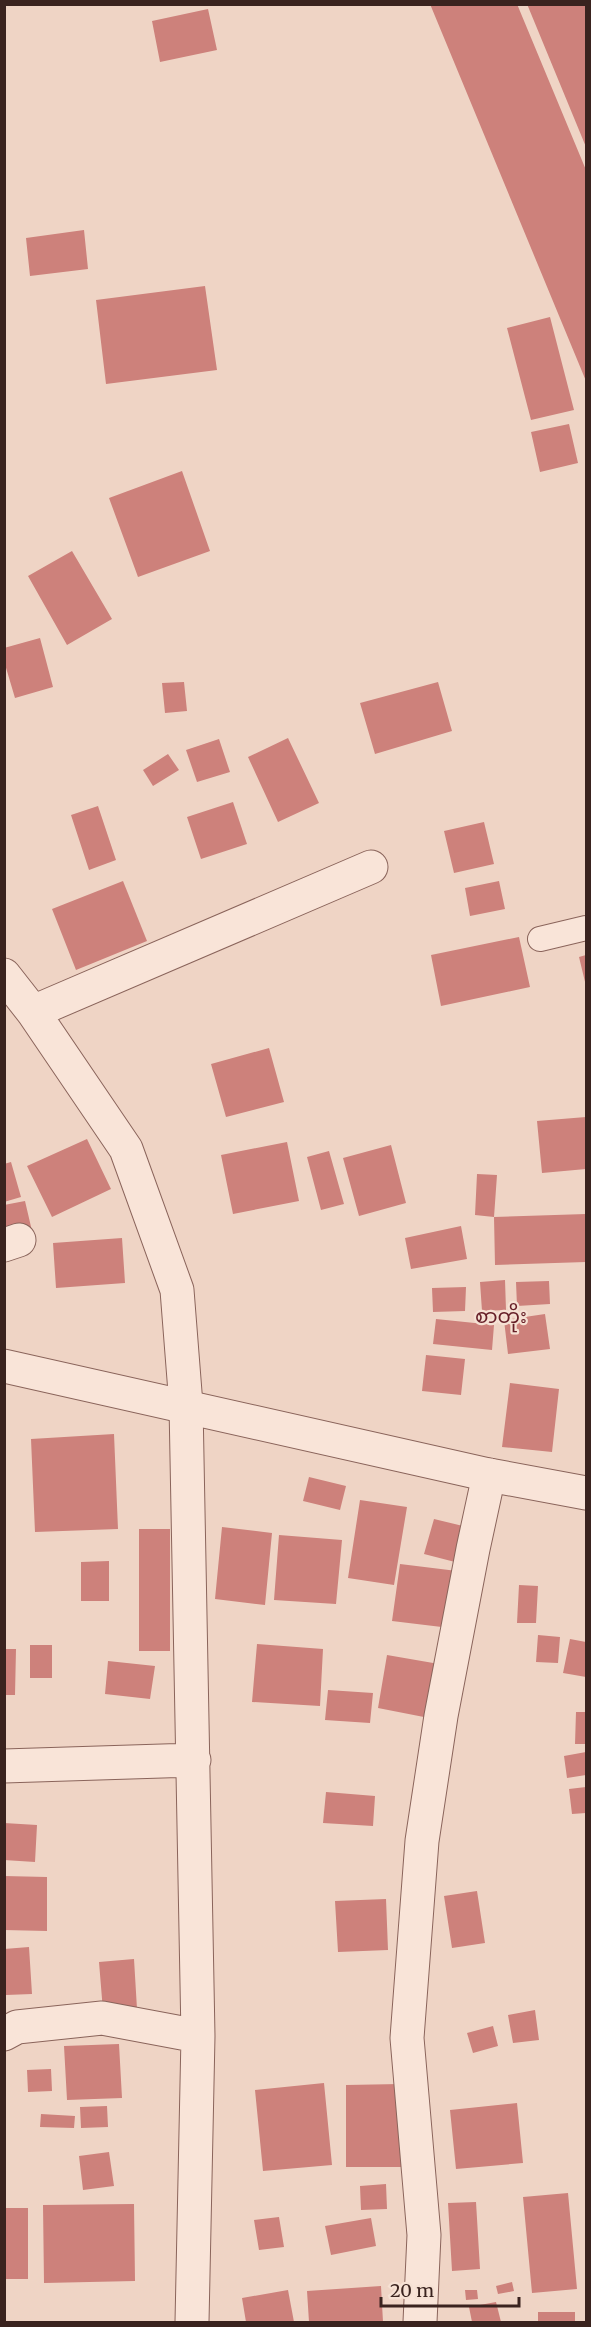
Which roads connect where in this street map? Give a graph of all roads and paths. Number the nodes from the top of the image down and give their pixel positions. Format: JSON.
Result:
{"nodes":[{"id":1,"x":371,"y":867,"type":"dead end"},
{"id":2,"x":586,"y":928,"type":"edge"},
{"id":3,"x":540,"y":939,"type":"dead end"},
{"id":4,"x":4,"y":975,"type":"edge"},
{"id":5,"x":33,"y":1012,"type":"junction"},
{"id":6,"x":4,"y":1366,"type":"edge"},
{"id":7,"x":186,"y":1405,"type":"junction"},
{"id":8,"x":489,"y":1475,"type":"junction"},
{"id":9,"x":586,"y":1492,"type":"edge"},
{"id":10,"x":194,"y":1760,"type":"junction"},
{"id":11,"x":4,"y":1766,"type":"edge"},
{"id":12,"x":4,"y":2034,"type":"edge"},
{"id":13,"x":198,"y":2036,"type":"junction"},
{"id":14,"x":192,"y":2322,"type":"edge"},
{"id":15,"x":420,"y":2322,"type":"edge"}],
"edges":[{"from":1,"to":5,"type":"street"},
{"from":2,"to":3,"type":"lane"},
{"from":4,"to":5,"type":"street"},
{"from":5,"to":7,"type":"street"},
{"from":6,"to":7,"type":"street"},
{"from":7,"to":8,"type":"street"},
{"from":7,"to":10,"type":"street"},
{"from":8,"to":9,"type":"street"},
{"from":8,"to":15,"type":"street"},
{"from":10,"to":11,"type":"street"},
{"from":10,"to":13,"type":"street"},
{"from":12,"to":13,"type":"street"},
{"from":13,"to":14,"type":"street"}]}
